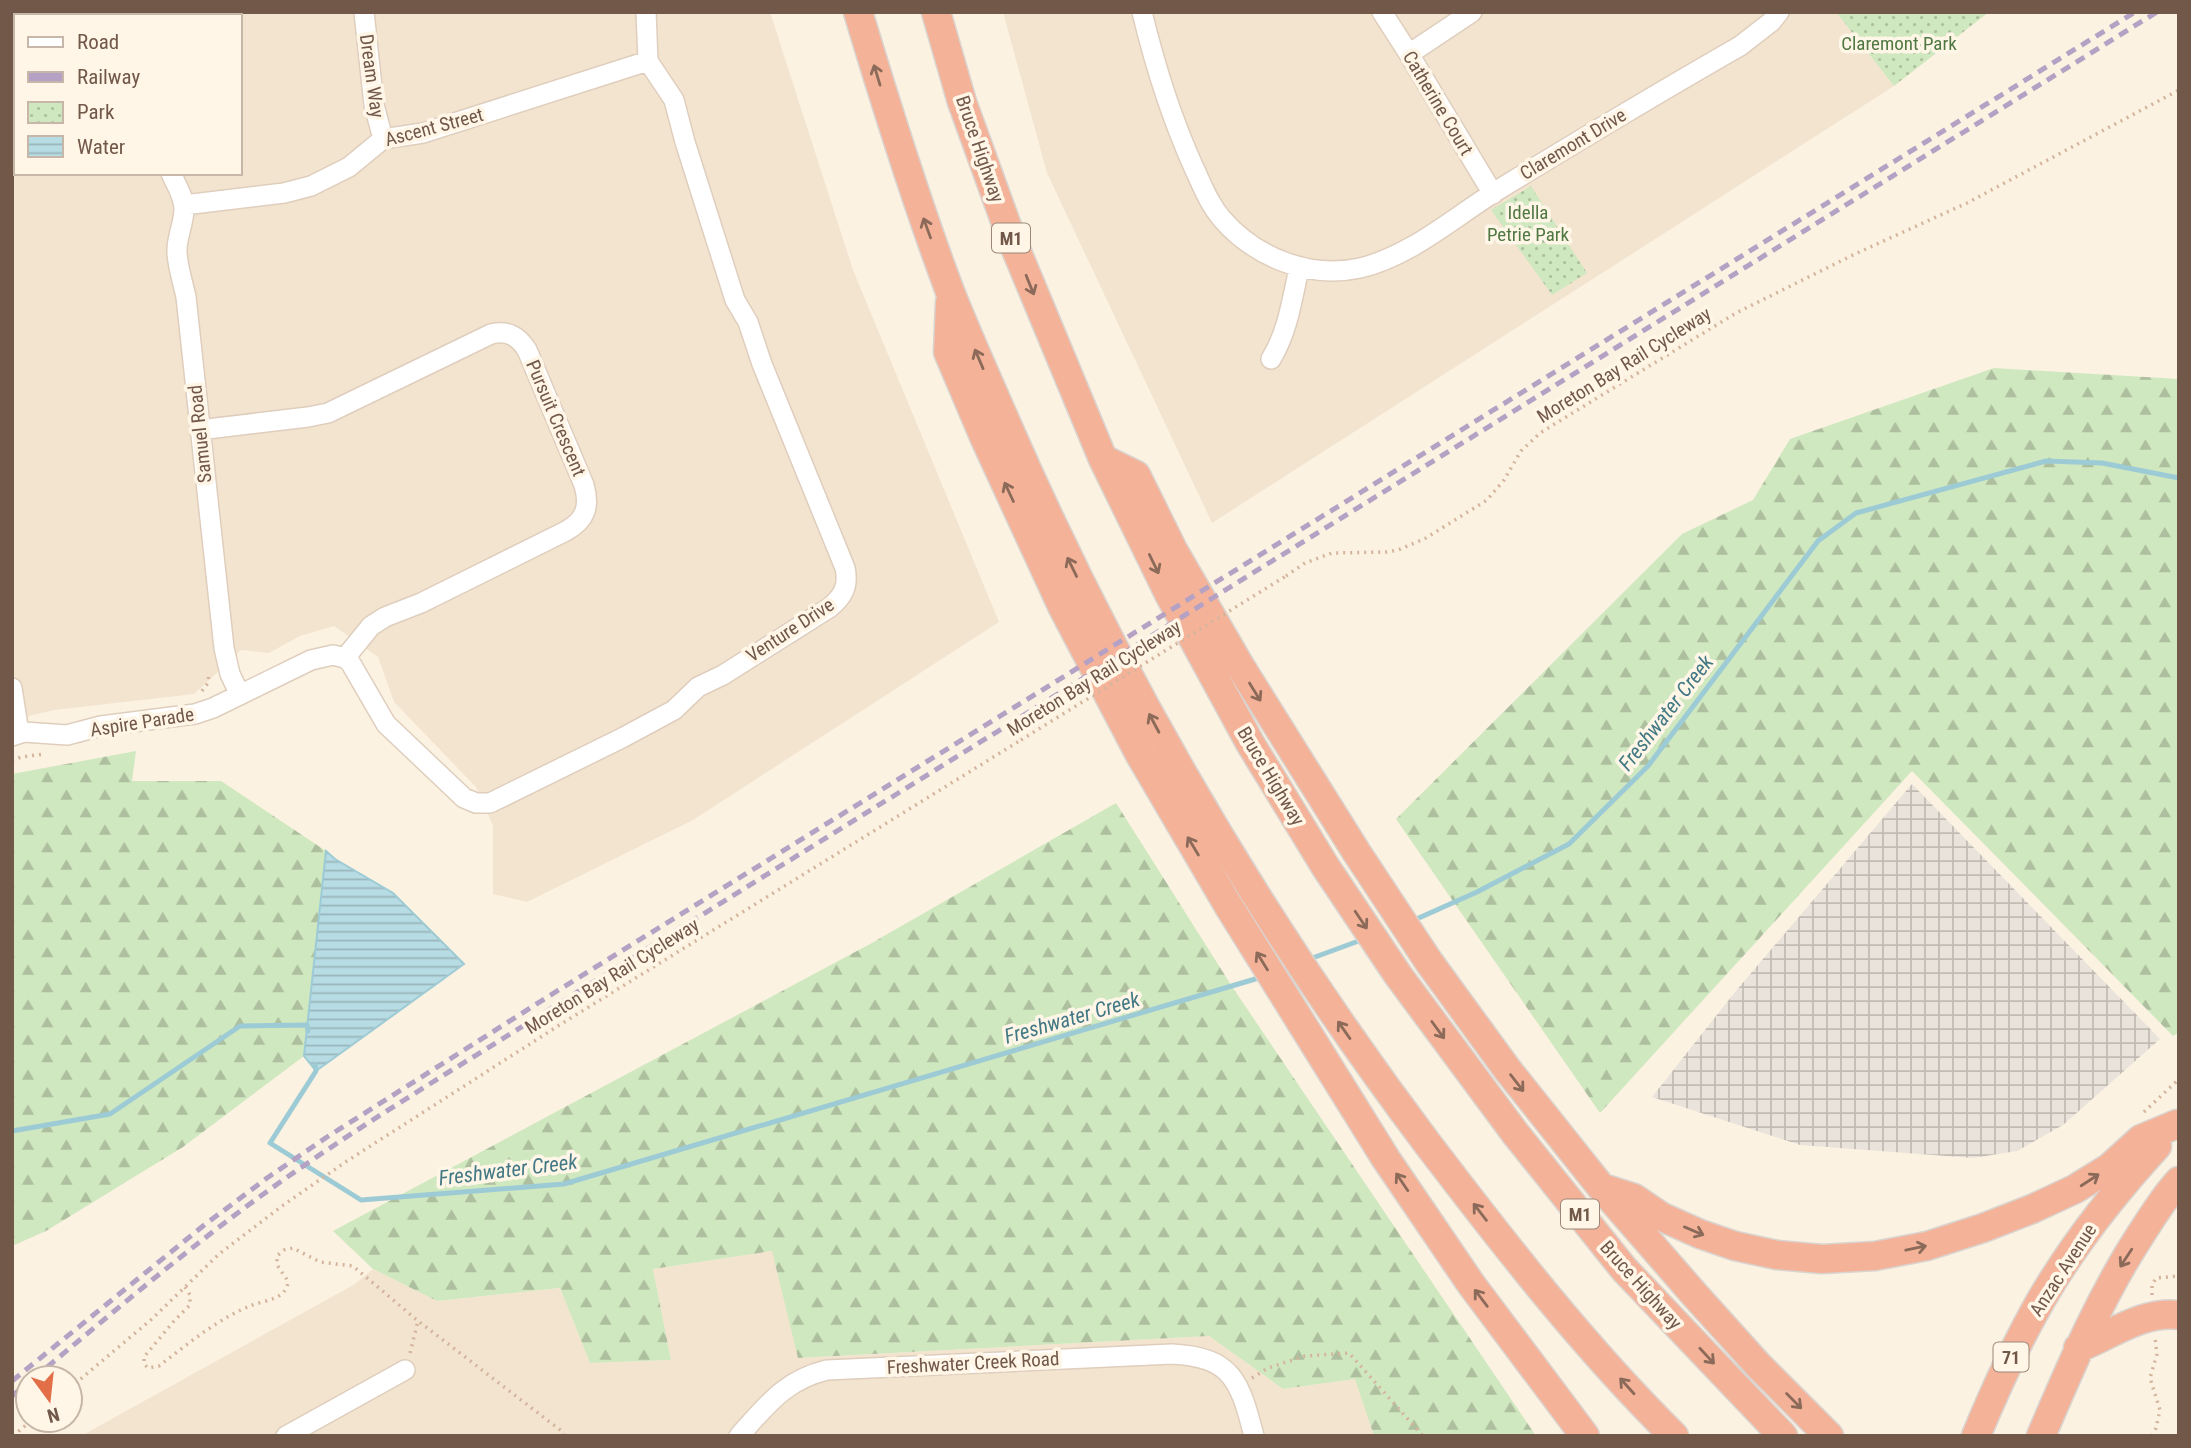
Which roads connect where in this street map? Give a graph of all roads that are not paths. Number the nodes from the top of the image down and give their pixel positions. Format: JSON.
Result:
{"nodes":[{"id":1,"x":364,"y":12,"type":"edge"},
{"id":2,"x":646,"y":12,"type":"edge"},
{"id":3,"x":858,"y":12,"type":"edge"},
{"id":4,"x":936,"y":12,"type":"edge"},
{"id":5,"x":1142,"y":12,"type":"edge"},
{"id":6,"x":1382,"y":12,"type":"edge"},
{"id":7,"x":1472,"y":12,"type":"edge"},
{"id":8,"x":1779,"y":12,"type":"edge"},
{"id":9,"x":1409,"y":54,"type":"junction"},
{"id":10,"x":648,"y":61,"type":"junction"},
{"id":11,"x":383,"y":139,"type":"junction"},
{"id":12,"x":172,"y":175,"type":"edge"},
{"id":13,"x":1493,"y":194,"type":"junction"},
{"id":14,"x":184,"y":205,"type":"junction"},
{"id":15,"x":1299,"y":268,"type":"junction"},
{"id":16,"x":950,"y":292,"type":"junction"},
{"id":17,"x":1271,"y":359,"type":"dead end"},
{"id":18,"x":199,"y":430,"type":"junction"},
{"id":19,"x":1103,"y":458,"type":"junction"},
{"id":20,"x":345,"y":658,"type":"junction"},
{"id":21,"x":12,"y":688,"type":"edge"},
{"id":22,"x":240,"y":695,"type":"junction"},
{"id":23,"x":16,"y":735,"type":"edge"},
{"id":24,"x":2178,"y":1123,"type":"edge"},
{"id":25,"x":1601,"y":1187,"type":"junction"},
{"id":26,"x":2173,"y":1197,"type":"edge"},
{"id":27,"x":2084,"y":1235,"type":"junction"},
{"id":28,"x":2179,"y":1315,"type":"edge"},
{"id":29,"x":2078,"y":1349,"type":"junction"},
{"id":30,"x":405,"y":1370,"type":"road end"},
{"id":31,"x":286,"y":1436,"type":"edge"},
{"id":32,"x":739,"y":1436,"type":"edge"},
{"id":33,"x":1254,"y":1436,"type":"edge"},
{"id":34,"x":1585,"y":1436,"type":"edge"},
{"id":35,"x":1674,"y":1436,"type":"edge"},
{"id":36,"x":1783,"y":1436,"type":"edge"},
{"id":37,"x":1829,"y":1436,"type":"edge"},
{"id":38,"x":1976,"y":1436,"type":"edge"},
{"id":39,"x":2041,"y":1436,"type":"edge"}],
"edges":[{"from":1,"to":11,"type":"street","name":"Dream Way"},
{"from":2,"to":10,"type":"street"},
{"from":16,"to":3,"type":"highway","one_way":true},
{"from":4,"to":19,"type":"highway","name":"Bruce Highway","number":"M1","one_way":true},
{"from":5,"to":15,"type":"street","name":"Claremont Drive"},
{"from":6,"to":9,"type":"street","name":"Catherine Court"},
{"from":7,"to":9,"type":"street"},
{"from":8,"to":13,"type":"street","name":"Claremont Drive"},
{"from":9,"to":13,"type":"street","name":"Catherine Court"},
{"from":10,"to":11,"type":"street","name":"Ascent Street"},
{"from":10,"to":20,"type":"street","name":"Venture Drive"},
{"from":11,"to":14,"type":"street","name":"Ascent Street"},
{"from":12,"to":14,"type":"street"},
{"from":13,"to":15,"type":"street","name":"Claremont Drive"},
{"from":14,"to":18,"type":"street","name":"Samuel Road"},
{"from":15,"to":17,"type":"street"},
{"from":34,"to":16,"type":"highway","one_way":true},
{"from":35,"to":16,"type":"highway","one_way":true},
{"from":18,"to":20,"type":"street","name":"Pursuit Crescent"},
{"from":18,"to":22,"type":"street","name":"Samuel Road"},
{"from":19,"to":25,"type":"highway","one_way":true},
{"from":19,"to":36,"type":"highway","name":"Bruce Highway","number":"M1","one_way":true},
{"from":20,"to":22,"type":"street","name":"Aspire Parade"},
{"from":21,"to":23,"type":"street"},
{"from":22,"to":23,"type":"street","name":"Aspire Parade"},
{"from":25,"to":24,"type":"highway","one_way":true},
{"from":24,"to":27,"type":"highway","name":"Anzac Avenue","number":"71"},
{"from":25,"to":37,"type":"highway","one_way":true},
{"from":26,"to":27,"type":"highway"},
{"from":26,"to":29,"type":"highway","one_way":true},
{"from":27,"to":38,"type":"highway","name":"Anzac Avenue","number":"71"},
{"from":28,"to":29,"type":"highway"},
{"from":29,"to":39,"type":"highway"},
{"from":30,"to":31,"type":"street"},
{"from":32,"to":33,"type":"street","name":"Freshwater Creek Road"}]}
